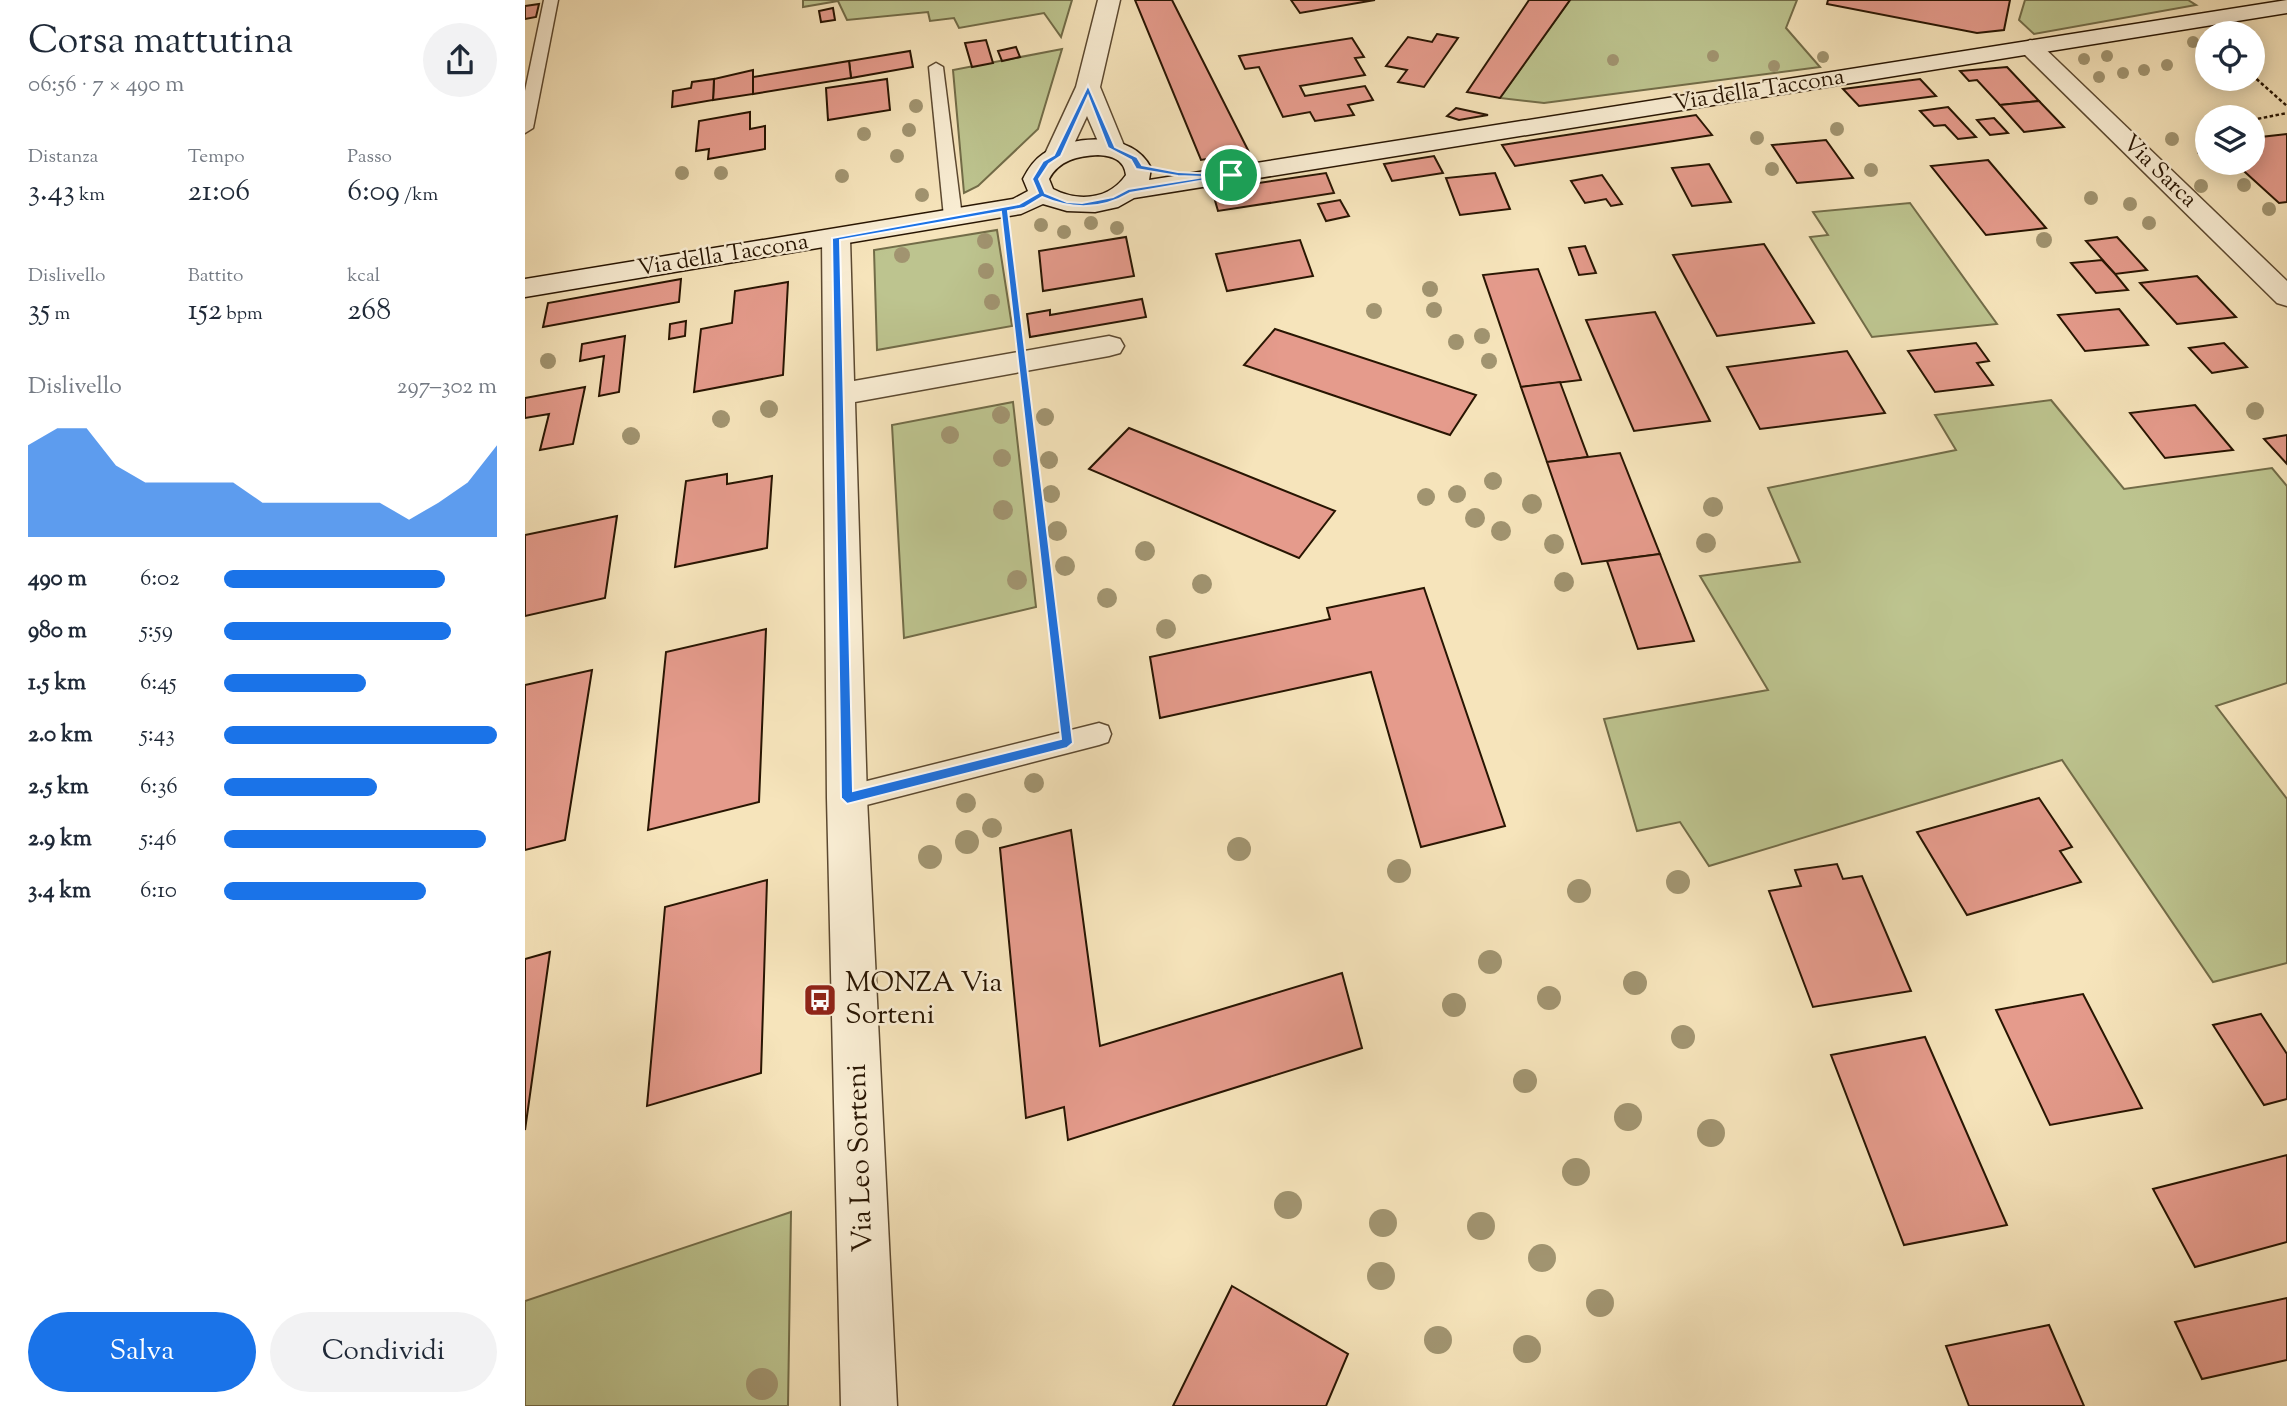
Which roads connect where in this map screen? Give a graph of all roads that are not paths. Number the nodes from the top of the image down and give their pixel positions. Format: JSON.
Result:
{"nodes":[{"id":1,"x":551,"y":0,"type":"edge"},
{"id":2,"x":1109,"y":0,"type":"edge"},
{"id":3,"x":2287,"y":6,"type":"edge"},
{"id":4,"x":2030,"y":47,"type":"junction"},
{"id":5,"x":936,"y":67,"type":"dead end"},
{"id":6,"x":1088,"y":87,"type":"junction"},
{"id":7,"x":525,"y":128,"type":"edge"},
{"id":8,"x":1112,"y":148,"type":"junction"},
{"id":9,"x":1057,"y":156,"type":"junction"},
{"id":10,"x":1139,"y":167,"type":"junction"},
{"id":11,"x":1231,"y":175,"type":"junction"},
{"id":12,"x":1128,"y":191,"type":"junction"},
{"id":13,"x":1042,"y":194,"type":"junction"},
{"id":14,"x":953,"y":217,"type":"junction"},
{"id":15,"x":836,"y":238,"type":"junction"},
{"id":16,"x":525,"y":288,"type":"edge"},
{"id":17,"x":2287,"y":297,"type":"edge"},
{"id":18,"x":1109,"y":346,"type":"dead end"},
{"id":19,"x":839,"y":394,"type":"junction"},
{"id":20,"x":1099,"y":734,"type":"dead end"},
{"id":21,"x":847,"y":798,"type":"junction"},
{"id":22,"x":869,"y":1406,"type":"edge"}],
"edges":[{"from":1,"to":7,"type":"lane"},
{"from":2,"to":6,"type":"main road"},
{"from":3,"to":4,"type":"main road","name":"Via della Taccona"},
{"from":4,"to":11,"type":"main road","name":"Via della Taccona"},
{"from":4,"to":17,"type":"main road","name":"Via Sarca"},
{"from":5,"to":14,"type":"lane"},
{"from":6,"to":8,"type":"main road"},
{"from":6,"to":9,"type":"main road"},
{"from":8,"to":9,"type":"main road"},
{"from":8,"to":10,"type":"main road","name":"Via della Taccona"},
{"from":9,"to":13,"type":"main road"},
{"from":10,"to":11,"type":"main road","name":"Via della Taccona"},
{"from":10,"to":12,"type":"main road"},
{"from":11,"to":12,"type":"main road","name":"Via della Taccona"},
{"from":12,"to":13,"type":"main road","name":"Via della Taccona"},
{"from":13,"to":14,"type":"main road","name":"Via della Taccona"},
{"from":14,"to":15,"type":"main road","name":"Via della Taccona"},
{"from":15,"to":16,"type":"main road","name":"Via della Taccona"},
{"from":15,"to":19,"type":"main road","name":"Via Leo Sorteni"},
{"from":18,"to":19,"type":"main road"},
{"from":19,"to":21,"type":"main road","name":"Via Leo Sorteni"},
{"from":20,"to":21,"type":"lane"},
{"from":21,"to":22,"type":"main road","name":"Via Leo Sorteni"}]}
